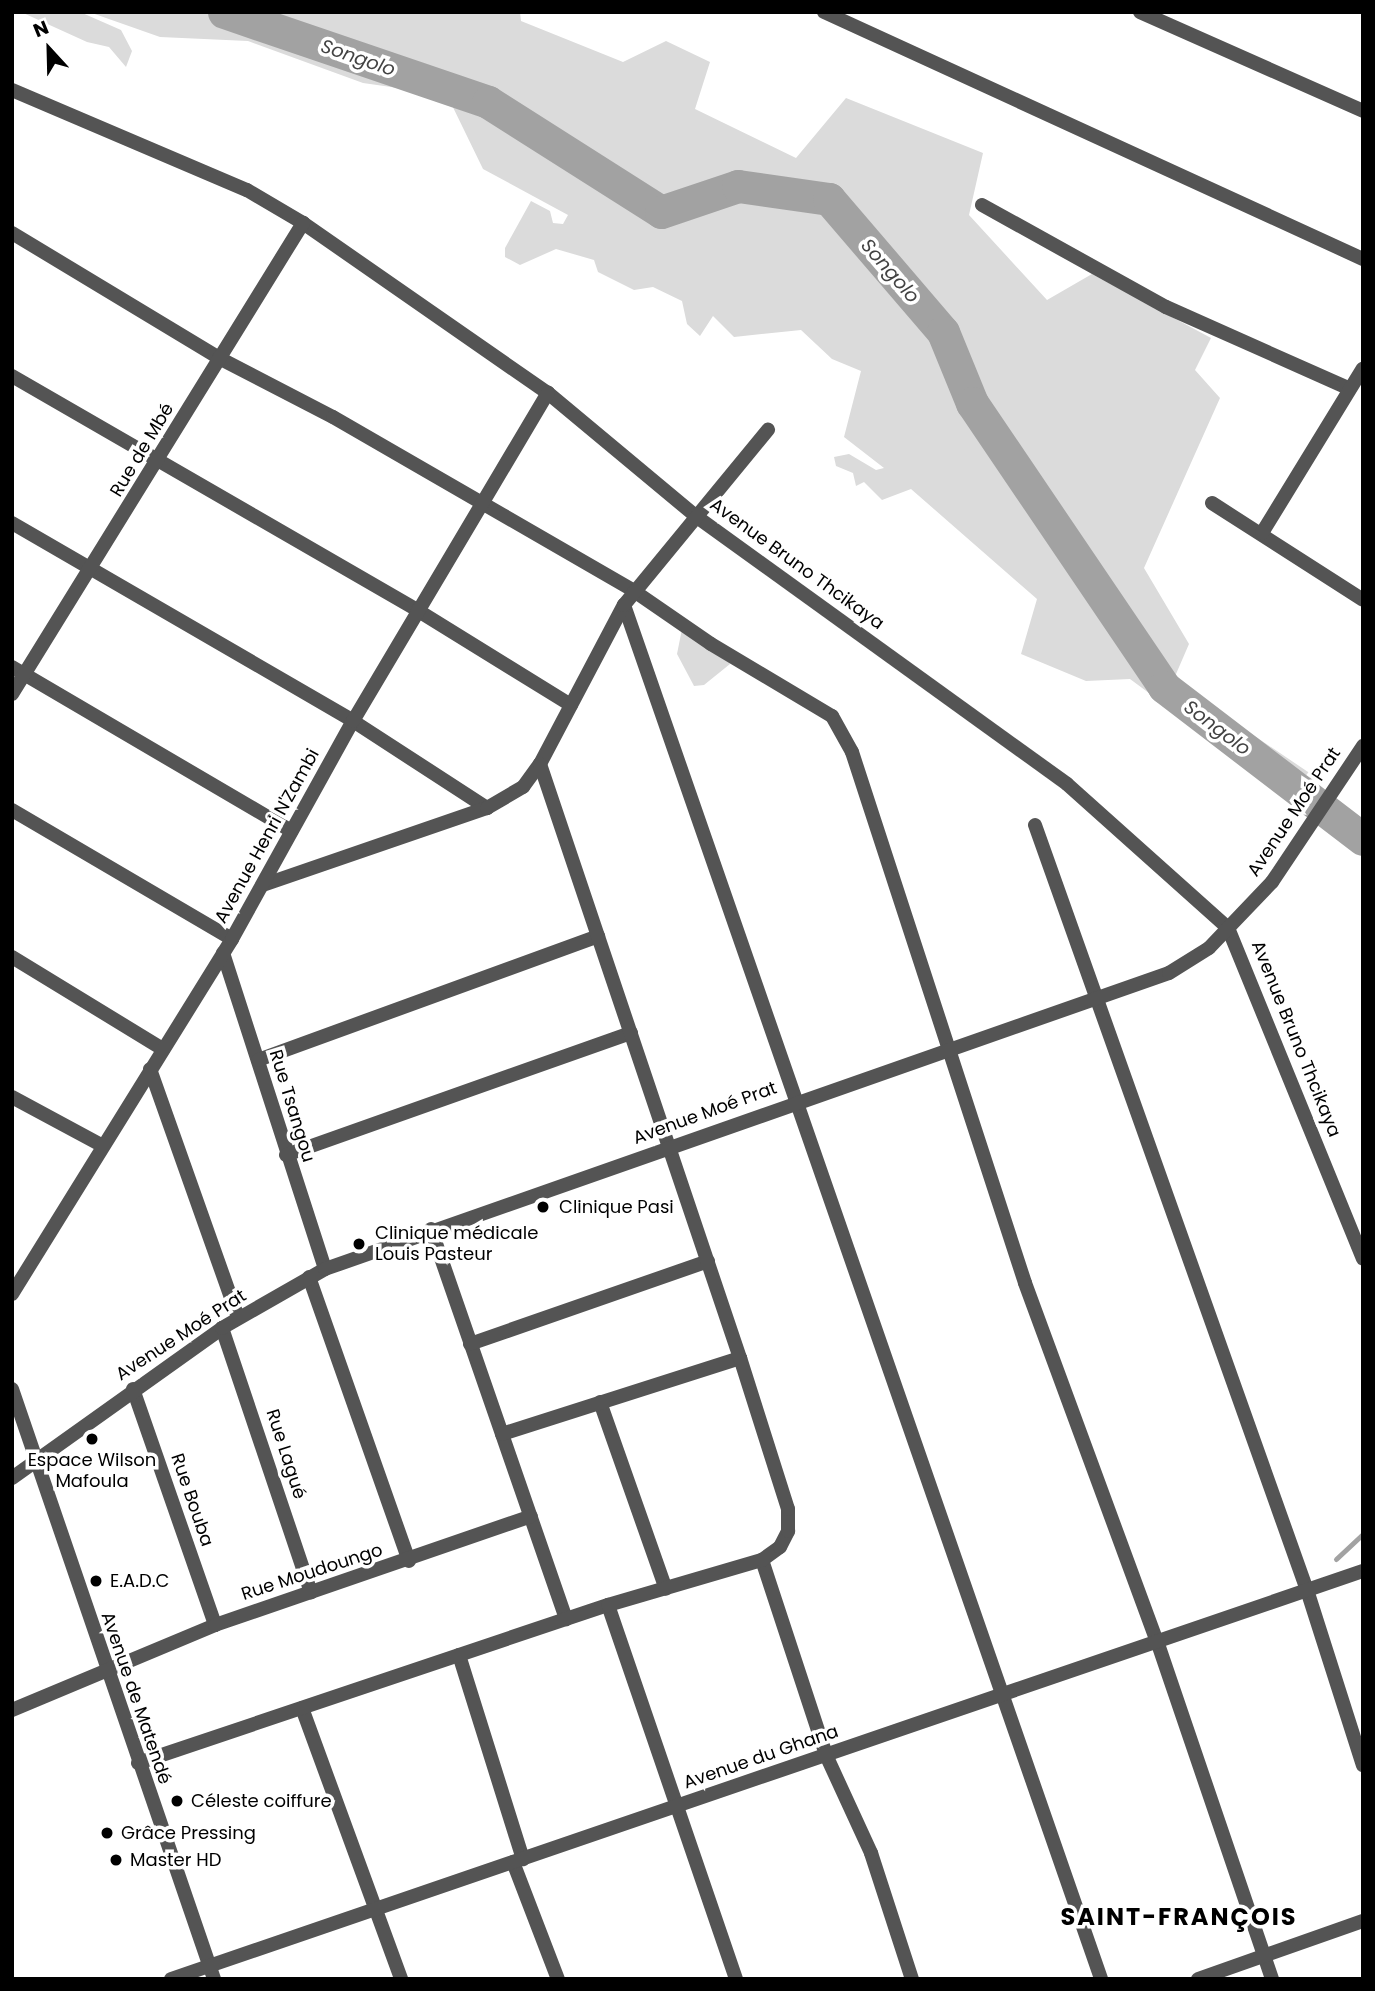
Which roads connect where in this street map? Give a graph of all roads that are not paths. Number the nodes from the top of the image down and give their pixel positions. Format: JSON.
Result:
{"nodes":[{"id":1,"x":824,"y":12,"type":"edge"},
{"id":2,"x":1140,"y":12,"type":"edge"},
{"id":3,"x":12,"y":90,"type":"edge"},
{"id":4,"x":1363,"y":111,"type":"edge"},
{"id":5,"x":982,"y":205,"type":"dead end"},
{"id":6,"x":303,"y":223,"type":"junction"},
{"id":7,"x":12,"y":233,"type":"edge"},
{"id":8,"x":1363,"y":259,"type":"edge"},
{"id":9,"x":219,"y":358,"type":"junction"},
{"id":10,"x":1363,"y":369,"type":"edge"},
{"id":11,"x":12,"y":376,"type":"edge"},
{"id":12,"x":1350,"y":389,"type":"junction"},
{"id":13,"x":548,"y":393,"type":"junction"},
{"id":14,"x":768,"y":430,"type":"dead end"},
{"id":15,"x":158,"y":461,"type":"junction"},
{"id":16,"x":1212,"y":503,"type":"dead end"},
{"id":17,"x":484,"y":504,"type":"junction"},
{"id":18,"x":697,"y":517,"type":"junction"},
{"id":19,"x":12,"y":523,"type":"edge"},
{"id":20,"x":1262,"y":533,"type":"junction"},
{"id":21,"x":91,"y":570,"type":"junction"},
{"id":22,"x":634,"y":591,"type":"junction"},
{"id":23,"x":1363,"y":600,"type":"edge"},
{"id":24,"x":624,"y":605,"type":"junction"},
{"id":25,"x":417,"y":610,"type":"junction"},
{"id":26,"x":18,"y":671,"type":"edge"},
{"id":27,"x":12,"y":694,"type":"edge"},
{"id":28,"x":570,"y":705,"type":"junction"},
{"id":29,"x":353,"y":721,"type":"junction"},
{"id":30,"x":1363,"y":746,"type":"edge"},
{"id":31,"x":540,"y":764,"type":"junction"},
{"id":32,"x":487,"y":808,"type":"junction"},
{"id":33,"x":12,"y":810,"type":"edge"},
{"id":34,"x":1035,"y":825,"type":"dead end"},
{"id":35,"x":292,"y":831,"type":"junction"},
{"id":36,"x":263,"y":885,"type":"junction"},
{"id":37,"x":1228,"y":928,"type":"junction"},
{"id":38,"x":598,"y":936,"type":"junction"},
{"id":39,"x":232,"y":939,"type":"junction"},
{"id":40,"x":223,"y":953,"type":"junction"},
{"id":41,"x":12,"y":957,"type":"edge"},
{"id":42,"x":1098,"y":999,"type":"junction"},
{"id":43,"x":631,"y":1033,"type":"junction"},
{"id":44,"x":163,"y":1049,"type":"junction"},
{"id":45,"x":949,"y":1049,"type":"junction"},
{"id":46,"x":258,"y":1060,"type":"junction"},
{"id":47,"x":150,"y":1069,"type":"junction"},
{"id":48,"x":12,"y":1097,"type":"edge"},
{"id":49,"x":797,"y":1100,"type":"junction"},
{"id":50,"x":101,"y":1145,"type":"junction"},
{"id":51,"x":669,"y":1147,"type":"junction"},
{"id":52,"x":286,"y":1155,"type":"junction"},
{"id":53,"x":431,"y":1229,"type":"junction"},
{"id":54,"x":1363,"y":1258,"type":"edge"},
{"id":55,"x":708,"y":1261,"type":"junction"},
{"id":56,"x":325,"y":1269,"type":"junction"},
{"id":57,"x":309,"y":1277,"type":"junction"},
{"id":58,"x":12,"y":1294,"type":"edge"},
{"id":59,"x":238,"y":1318,"type":"junction"},
{"id":60,"x":222,"y":1328,"type":"junction"},
{"id":61,"x":470,"y":1344,"type":"junction"},
{"id":62,"x":740,"y":1357,"type":"junction"},
{"id":63,"x":133,"y":1388,"type":"junction"},
{"id":64,"x":12,"y":1389,"type":"edge"},
{"id":65,"x":600,"y":1402,"type":"junction"},
{"id":66,"x":18,"y":1419,"type":"edge"},
{"id":67,"x":502,"y":1434,"type":"junction"},
{"id":68,"x":38,"y":1460,"type":"junction"},
{"id":69,"x":12,"y":1478,"type":"edge"},
{"id":70,"x":531,"y":1516,"type":"junction"},
{"id":71,"x":762,"y":1560,"type":"junction"},
{"id":72,"x":409,"y":1561,"type":"junction"},
{"id":73,"x":1363,"y":1571,"type":"edge"},
{"id":74,"x":666,"y":1589,"type":"junction"},
{"id":75,"x":1307,"y":1590,"type":"junction"},
{"id":76,"x":311,"y":1592,"type":"junction"},
{"id":77,"x":608,"y":1605,"type":"junction"},
{"id":78,"x":566,"y":1619,"type":"junction"},
{"id":79,"x":215,"y":1625,"type":"junction"},
{"id":80,"x":1157,"y":1641,"type":"junction"},
{"id":81,"x":459,"y":1655,"type":"junction"},
{"id":82,"x":108,"y":1672,"type":"junction"},
{"id":83,"x":1004,"y":1694,"type":"junction"},
{"id":84,"x":302,"y":1708,"type":"junction"},
{"id":85,"x":12,"y":1710,"type":"edge"},
{"id":86,"x":826,"y":1755,"type":"junction"},
{"id":87,"x":138,"y":1763,"type":"junction"},
{"id":88,"x":1363,"y":1765,"type":"edge"},
{"id":89,"x":676,"y":1806,"type":"junction"},
{"id":90,"x":518,"y":1860,"type":"junction"},
{"id":91,"x":378,"y":1908,"type":"junction"},
{"id":92,"x":1363,"y":1920,"type":"edge"},
{"id":93,"x":1265,"y":1957,"type":"junction"},
{"id":94,"x":212,"y":1972,"type":"edge"},
{"id":95,"x":171,"y":1979,"type":"edge"},
{"id":96,"x":401,"y":1979,"type":"edge"},
{"id":97,"x":558,"y":1979,"type":"edge"},
{"id":98,"x":736,"y":1979,"type":"edge"},
{"id":99,"x":912,"y":1979,"type":"edge"},
{"id":100,"x":1101,"y":1979,"type":"edge"},
{"id":101,"x":1198,"y":1979,"type":"edge"},
{"id":102,"x":1272,"y":1979,"type":"edge"}],
"edges":[{"from":1,"to":8,"type":"street"},
{"from":2,"to":4,"type":"street"},
{"from":3,"to":6,"type":"street","name":"Avenue Bruno Thcikaya"},
{"from":5,"to":12,"type":"street"},
{"from":6,"to":9,"type":"street","name":"Rue de Mbé"},
{"from":6,"to":13,"type":"street","name":"Avenue Bruno Thcikaya"},
{"from":7,"to":9,"type":"street"},
{"from":9,"to":15,"type":"street","name":"Rue de Mbé"},
{"from":9,"to":17,"type":"street"},
{"from":10,"to":12,"type":"street"},
{"from":11,"to":15,"type":"street"},
{"from":12,"to":20,"type":"street"},
{"from":13,"to":17,"type":"street","name":"Avenue Henri N'Zambi"},
{"from":13,"to":18,"type":"street","name":"Avenue Bruno Thcikaya"},
{"from":14,"to":18,"type":"street"},
{"from":15,"to":21,"type":"street","name":"Rue de Mbé"},
{"from":15,"to":25,"type":"street"},
{"from":16,"to":20,"type":"street"},
{"from":17,"to":22,"type":"street"},
{"from":17,"to":25,"type":"street","name":"Avenue Henri N'Zambi"},
{"from":18,"to":22,"type":"street"},
{"from":18,"to":37,"type":"street","name":"Avenue Bruno Thcikaya"},
{"from":19,"to":21,"type":"street"},
{"from":20,"to":23,"type":"street"},
{"from":21,"to":26,"type":"street","name":"Rue de Mbé"},
{"from":21,"to":29,"type":"street"},
{"from":22,"to":24,"type":"street"},
{"from":22,"to":45,"type":"street"},
{"from":24,"to":28,"type":"street"},
{"from":24,"to":49,"type":"street"},
{"from":25,"to":28,"type":"street"},
{"from":25,"to":29,"type":"street","name":"Avenue Henri N'Zambi"},
{"from":26,"to":27,"type":"street","name":"Rue de Mbé"},
{"from":26,"to":35,"type":"street"},
{"from":28,"to":31,"type":"street"},
{"from":29,"to":32,"type":"street"},
{"from":29,"to":35,"type":"street","name":"Avenue Henri N'Zambi"},
{"from":30,"to":37,"type":"street","name":"Avenue Moé Prat"},
{"from":31,"to":32,"type":"street"},
{"from":31,"to":38,"type":"street"},
{"from":32,"to":36,"type":"street"},
{"from":33,"to":39,"type":"street"},
{"from":34,"to":42,"type":"street"},
{"from":35,"to":36,"type":"street","name":"Avenue Henri N'Zambi"},
{"from":36,"to":39,"type":"street","name":"Avenue Henri N'Zambi"},
{"from":37,"to":42,"type":"street","name":"Avenue Moé Prat"},
{"from":37,"to":54,"type":"street","name":"Avenue Bruno Thcikaya"},
{"from":38,"to":43,"type":"street"},
{"from":38,"to":46,"type":"street"},
{"from":39,"to":40,"type":"street","name":"Avenue Henri N'Zambi"},
{"from":40,"to":44,"type":"street","name":"Avenue Henri N'Zambi"},
{"from":40,"to":46,"type":"street","name":"Rue Tsangou"},
{"from":41,"to":44,"type":"street"},
{"from":42,"to":45,"type":"street","name":"Avenue Moé Prat"},
{"from":42,"to":75,"type":"street"},
{"from":43,"to":51,"type":"street"},
{"from":43,"to":52,"type":"street"},
{"from":44,"to":47,"type":"street","name":"Avenue Henri N'Zambi"},
{"from":45,"to":49,"type":"street","name":"Avenue Moé Prat"},
{"from":45,"to":80,"type":"street"},
{"from":46,"to":52,"type":"street","name":"Rue Tsangou"},
{"from":47,"to":50,"type":"street","name":"Avenue Henri N'Zambi"},
{"from":47,"to":59,"type":"street"},
{"from":48,"to":50,"type":"street"},
{"from":49,"to":51,"type":"street","name":"Avenue Moé Prat"},
{"from":49,"to":83,"type":"street"},
{"from":50,"to":58,"type":"street","name":"Avenue Henri N'Zambi"},
{"from":51,"to":53,"type":"street","name":"Avenue Moé Prat"},
{"from":51,"to":55,"type":"street"},
{"from":52,"to":56,"type":"street","name":"Rue Tsangou"},
{"from":53,"to":56,"type":"street","name":"Avenue Moé Prat"},
{"from":53,"to":61,"type":"street"},
{"from":55,"to":61,"type":"street"},
{"from":55,"to":62,"type":"street"},
{"from":56,"to":57,"type":"street","name":"Avenue Moé Prat"},
{"from":57,"to":59,"type":"street","name":"Avenue Moé Prat"},
{"from":57,"to":72,"type":"street"},
{"from":59,"to":60,"type":"street","name":"Avenue Moé Prat"},
{"from":60,"to":63,"type":"street","name":"Avenue Moé Prat"},
{"from":60,"to":76,"type":"street","name":"Rue Lagué"},
{"from":61,"to":67,"type":"street"},
{"from":62,"to":65,"type":"street"},
{"from":62,"to":71,"type":"street"},
{"from":63,"to":68,"type":"street","name":"Avenue Moé Prat"},
{"from":63,"to":79,"type":"street","name":"Rue Bouba"},
{"from":64,"to":66,"type":"street","name":"Avenue de Matendé"},
{"from":65,"to":67,"type":"street"},
{"from":65,"to":74,"type":"street"},
{"from":66,"to":68,"type":"street","name":"Avenue de Matendé"},
{"from":67,"to":70,"type":"street"},
{"from":68,"to":69,"type":"street","name":"Avenue Moé Prat"},
{"from":68,"to":82,"type":"street","name":"Avenue de Matendé"},
{"from":70,"to":72,"type":"street","name":"Rue Moudoungo"},
{"from":70,"to":78,"type":"street"},
{"from":71,"to":74,"type":"street"},
{"from":71,"to":86,"type":"street"},
{"from":72,"to":76,"type":"street","name":"Rue Moudoungo"},
{"from":73,"to":75,"type":"street","name":"Avenue du Ghana"},
{"from":74,"to":77,"type":"street"},
{"from":75,"to":80,"type":"street","name":"Avenue du Ghana"},
{"from":75,"to":88,"type":"street"},
{"from":76,"to":79,"type":"street","name":"Rue Moudoungo"},
{"from":77,"to":78,"type":"street"},
{"from":77,"to":89,"type":"street"},
{"from":78,"to":81,"type":"street"},
{"from":79,"to":82,"type":"street","name":"Rue Moudoungo"},
{"from":80,"to":83,"type":"street","name":"Avenue du Ghana"},
{"from":80,"to":93,"type":"street"},
{"from":81,"to":84,"type":"street"},
{"from":81,"to":90,"type":"street"},
{"from":82,"to":85,"type":"street","name":"Rue Moudoungo"},
{"from":82,"to":87,"type":"street","name":"Avenue de Matendé"},
{"from":83,"to":86,"type":"street","name":"Avenue du Ghana"},
{"from":83,"to":100,"type":"street"},
{"from":84,"to":87,"type":"street"},
{"from":84,"to":91,"type":"street"},
{"from":86,"to":89,"type":"street","name":"Avenue du Ghana"},
{"from":86,"to":99,"type":"street"},
{"from":87,"to":94,"type":"street","name":"Avenue de Matendé"},
{"from":89,"to":90,"type":"street","name":"Avenue du Ghana"},
{"from":89,"to":98,"type":"street"},
{"from":90,"to":91,"type":"street","name":"Avenue du Ghana"},
{"from":90,"to":97,"type":"street"},
{"from":91,"to":94,"type":"street","name":"Avenue du Ghana"},
{"from":91,"to":96,"type":"street"},
{"from":92,"to":93,"type":"street"},
{"from":93,"to":101,"type":"street"},
{"from":93,"to":102,"type":"street"},
{"from":94,"to":95,"type":"street","name":"Avenue du Ghana"}]}
